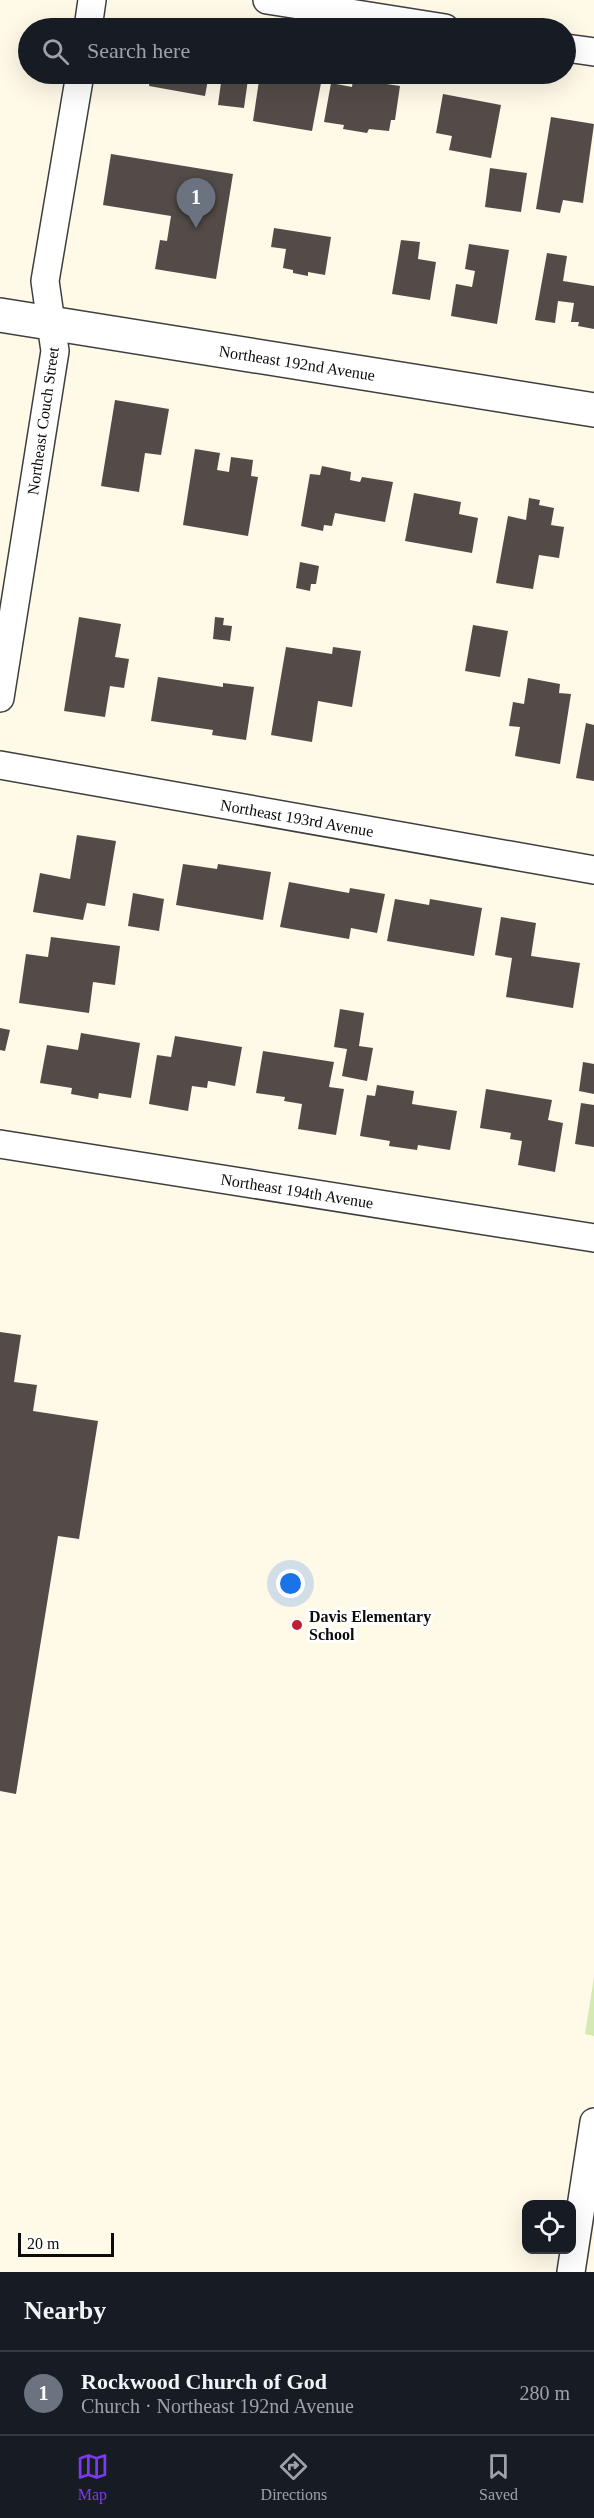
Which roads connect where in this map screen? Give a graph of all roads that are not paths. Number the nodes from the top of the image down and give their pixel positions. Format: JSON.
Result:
{"nodes":[{"id":1,"x":92,"y":0,"type":"edge"},
{"id":2,"x":267,"y":0,"type":"edge"},
{"id":3,"x":89,"y":18,"type":"edge"},
{"id":4,"x":381,"y":18,"type":"edge"},
{"id":5,"x":576,"y":49,"type":"edge"},
{"id":6,"x":594,"y":52,"type":"edge"},
{"id":7,"x":78,"y":84,"type":"edge"},
{"id":8,"x":0,"y":315,"type":"edge"},
{"id":9,"x":53,"y":324,"type":"junction"},
{"id":10,"x":594,"y":410,"type":"edge"},
{"id":11,"x":0,"y":698,"type":"edge"},
{"id":12,"x":0,"y":765,"type":"edge"},
{"id":13,"x":594,"y":870,"type":"edge"},
{"id":14,"x":0,"y":1144,"type":"edge"},
{"id":15,"x":594,"y":1238,"type":"edge"},
{"id":16,"x":594,"y":2122,"type":"edge"},
{"id":17,"x":571,"y":2272,"type":"edge"}],
"edges":[{"from":1,"to":3,"type":"street"},
{"from":2,"to":4,"type":"street"},
{"from":5,"to":6,"type":"street"},
{"from":7,"to":9,"type":"street","name":"Northeast Couch Street"},
{"from":8,"to":9,"type":"street","name":"Northeast 192nd Avenue"},
{"from":9,"to":10,"type":"street","name":"Northeast 192nd Avenue"},
{"from":9,"to":11,"type":"street","name":"Northeast Couch Street"},
{"from":12,"to":13,"type":"street","name":"Northeast 193rd Avenue"},
{"from":14,"to":15,"type":"street","name":"Northeast 194th Avenue"},
{"from":16,"to":17,"type":"street"}]}
